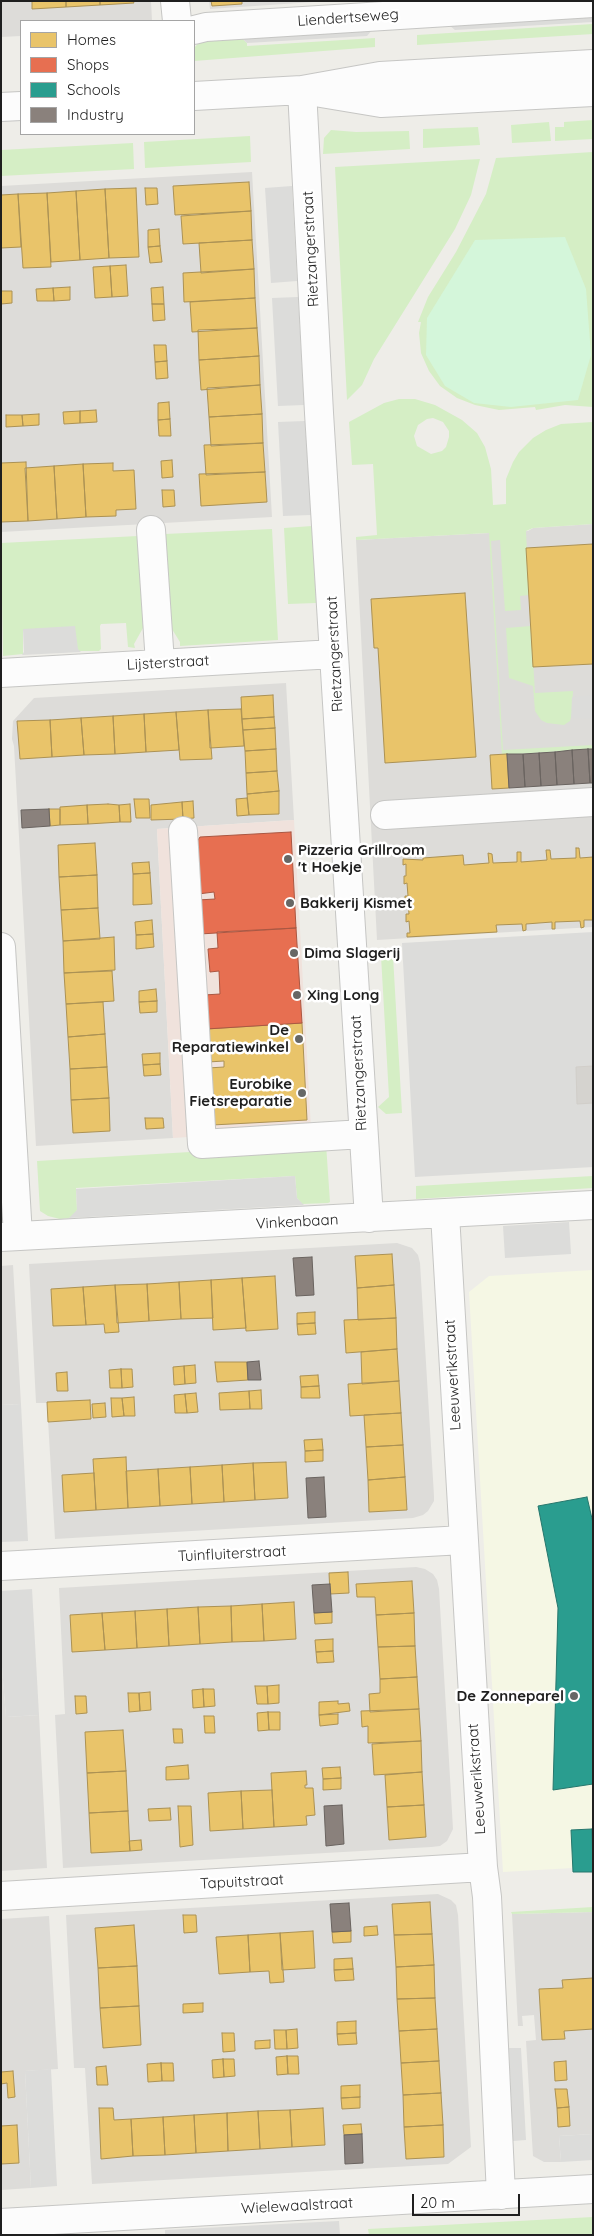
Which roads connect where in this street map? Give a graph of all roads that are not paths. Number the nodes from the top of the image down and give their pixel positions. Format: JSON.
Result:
{"nodes":[{"id":1,"x":176,"y":1,"type":"edge"},
{"id":2,"x":593,"y":3,"type":"edge"},
{"id":3,"x":177,"y":20,"type":"edge"},
{"id":4,"x":195,"y":30,"type":"edge"},
{"id":5,"x":593,"y":64,"type":"edge"},
{"id":6,"x":302,"y":90,"type":"junction"},
{"id":7,"x":593,"y":92,"type":"edge"},
{"id":8,"x":195,"y":96,"type":"edge"},
{"id":9,"x":20,"y":106,"type":"edge"},
{"id":10,"x":1,"y":107,"type":"edge"},
{"id":11,"x":151,"y":530,"type":"dead end"},
{"id":12,"x":334,"y":654,"type":"junction"},
{"id":13,"x":160,"y":663,"type":"junction"},
{"id":14,"x":1,"y":673,"type":"edge"},
{"id":15,"x":593,"y":802,"type":"edge"},
{"id":16,"x":386,"y":815,"type":"dead end"},
{"id":17,"x":183,"y":831,"type":"dead end"},
{"id":18,"x":1,"y":947,"type":"edge"},
{"id":19,"x":363,"y":1134,"type":"junction"},
{"id":20,"x":593,"y":1205,"type":"edge"},
{"id":21,"x":444,"y":1214,"type":"junction"},
{"id":22,"x":369,"y":1218,"type":"junction"},
{"id":23,"x":10,"y":1237,"type":"edge"},
{"id":24,"x":463,"y":1540,"type":"junction"},
{"id":25,"x":1,"y":1566,"type":"edge"},
{"id":26,"x":483,"y":1867,"type":"junction"},
{"id":27,"x":1,"y":1896,"type":"edge"},
{"id":28,"x":593,"y":2189,"type":"edge"},
{"id":29,"x":501,"y":2195,"type":"junction"},
{"id":30,"x":1,"y":2223,"type":"edge"}],
"edges":[{"from":1,"to":3,"type":"street"},
{"from":2,"to":4,"type":"street","name":"Liendertseweg"},
{"from":5,"to":6,"type":"street"},
{"from":6,"to":7,"type":"street"},
{"from":6,"to":8,"type":"street"},
{"from":6,"to":12,"type":"street","name":"Rietzangerstraat"},
{"from":9,"to":10,"type":"street"},
{"from":11,"to":13,"type":"street"},
{"from":12,"to":13,"type":"street","name":"Lijsterstraat"},
{"from":12,"to":19,"type":"street","name":"Rietzangerstraat"},
{"from":13,"to":14,"type":"street","name":"Lijsterstraat"},
{"from":15,"to":16,"type":"street"},
{"from":17,"to":19,"type":"street"},
{"from":18,"to":23,"type":"street"},
{"from":19,"to":22,"type":"street","name":"Rietzangerstraat"},
{"from":20,"to":21,"type":"street","name":"Vinkenbaan"},
{"from":21,"to":22,"type":"street","name":"Vinkenbaan"},
{"from":21,"to":24,"type":"street","name":"Leeuwerikstraat"},
{"from":22,"to":23,"type":"street","name":"Vinkenbaan"},
{"from":24,"to":25,"type":"street","name":"Tuinfluiterstraat"},
{"from":24,"to":26,"type":"street","name":"Leeuwerikstraat"},
{"from":26,"to":27,"type":"street","name":"Tapuitstraat"},
{"from":26,"to":29,"type":"street","name":"Leeuwerikstraat"},
{"from":28,"to":29,"type":"street","name":"Wielewaalstraat"},
{"from":29,"to":30,"type":"street","name":"Wielewaalstraat"}]}
